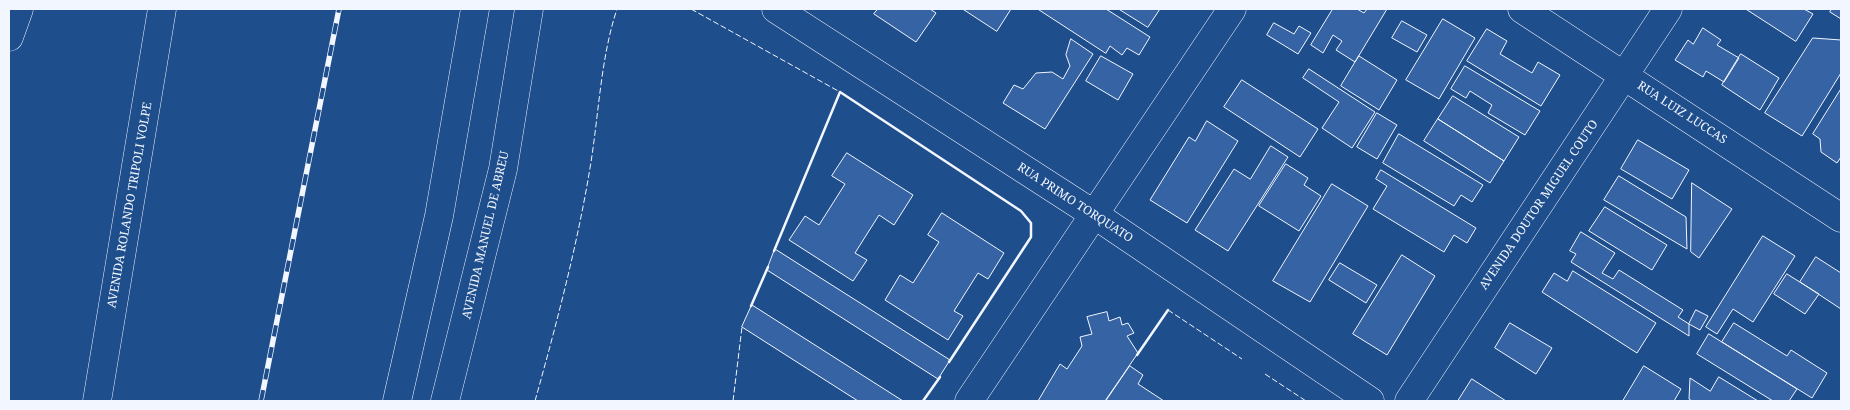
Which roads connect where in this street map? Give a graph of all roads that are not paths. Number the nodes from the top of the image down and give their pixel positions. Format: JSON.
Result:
{"nodes":[{"id":1,"x":19,"y":9,"type":"edge"},
{"id":2,"x":162,"y":9,"type":"edge"},
{"id":3,"x":475,"y":9,"type":"edge"},
{"id":4,"x":529,"y":9,"type":"edge"},
{"id":5,"x":1232,"y":9,"type":"edge"},
{"id":6,"x":1522,"y":9,"type":"edge"},
{"id":7,"x":1668,"y":9,"type":"edge"},
{"id":8,"x":784,"y":11,"type":"edge"},
{"id":9,"x":9,"y":37,"type":"edge"},
{"id":10,"x":1625,"y":76,"type":"junction"},
{"id":11,"x":1095,"y":215,"type":"junction"},
{"id":12,"x":1841,"y":218,"type":"edge"},
{"id":13,"x":97,"y":401,"type":"edge"},
{"id":14,"x":397,"y":401,"type":"edge"},
{"id":15,"x":445,"y":401,"type":"edge"},
{"id":16,"x":969,"y":401,"type":"edge"},
{"id":17,"x":1370,"y":401,"type":"edge"},
{"id":18,"x":1409,"y":401,"type":"edge"}],
"edges":[{"from":1,"to":9,"type":"street"},
{"from":2,"to":13,"type":"street","name":"AVENIDA ROLANDO TRIPOLI VOLPE"},
{"from":3,"to":14,"type":"street"},
{"from":4,"to":15,"type":"street","name":"AVENIDA MANUEL DE ABREU"},
{"from":5,"to":11,"type":"street"},
{"from":6,"to":10,"type":"street","name":"RUA LUIZ LUCCAS"},
{"from":7,"to":10,"type":"street","name":"AVENIDA DOUTOR MIGUEL COUTO"},
{"from":8,"to":11,"type":"street","name":"RUA PRIMO TORQUATO"},
{"from":10,"to":12,"type":"street","name":"RUA LUIZ LUCCAS"},
{"from":10,"to":18,"type":"street","name":"AVENIDA DOUTOR MIGUEL COUTO"},
{"from":11,"to":16,"type":"street"},
{"from":11,"to":17,"type":"street","name":"RUA PRIMO TORQUATO"}]}
